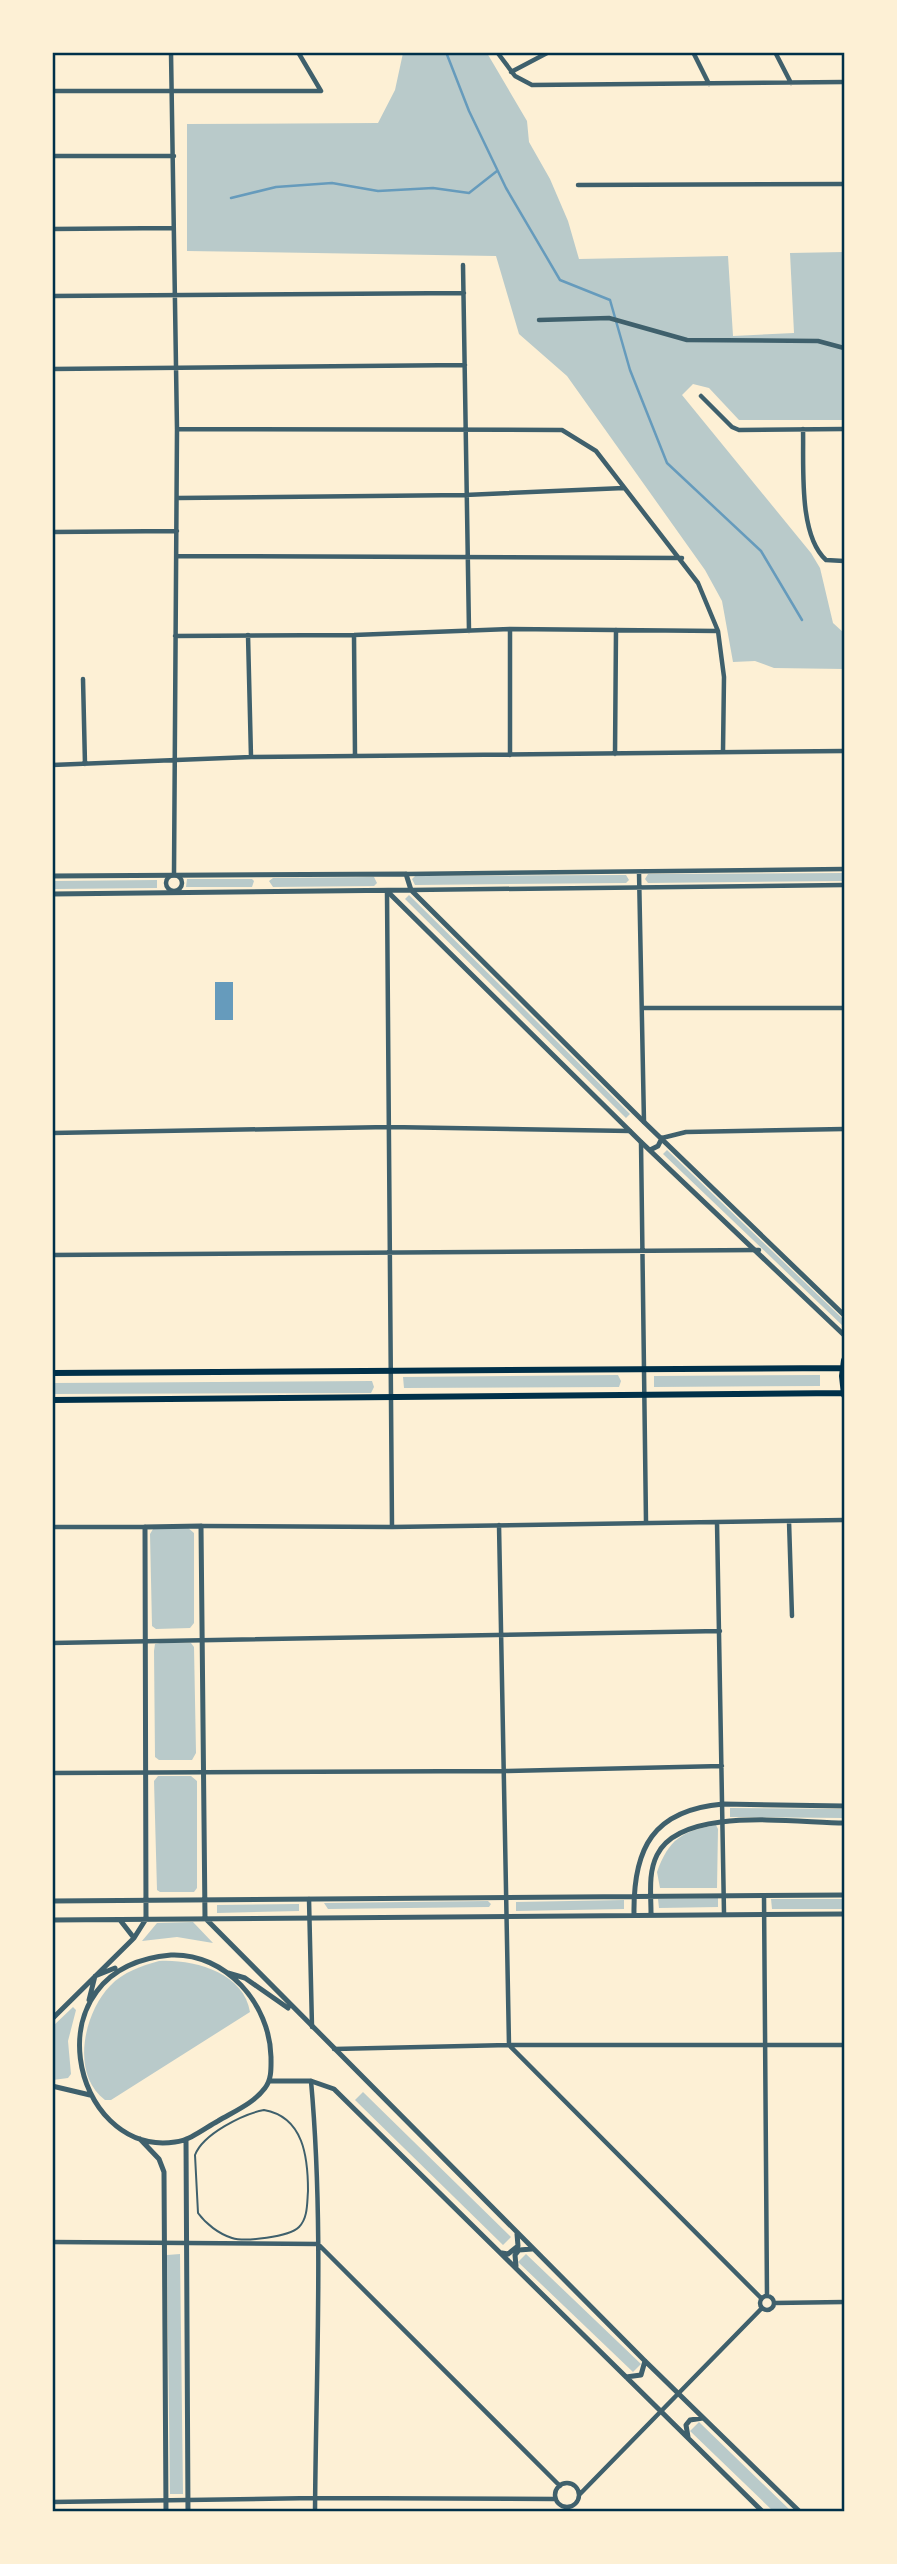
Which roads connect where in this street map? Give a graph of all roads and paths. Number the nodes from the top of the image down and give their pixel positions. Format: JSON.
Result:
{"nodes":[{"id":1,"x":171,"y":52,"type":"edge"},
{"id":2,"x":298,"y":52,"type":"edge"},
{"id":3,"x":497,"y":52,"type":"edge"},
{"id":4,"x":549,"y":52,"type":"edge"},
{"id":5,"x":693,"y":52,"type":"edge"},
{"id":6,"x":775,"y":52,"type":"edge"},
{"id":7,"x":511,"y":72,"type":"junction"},
{"id":8,"x":845,"y":82,"type":"edge"},
{"id":9,"x":791,"y":83,"type":"junction"},
{"id":10,"x":709,"y":84,"type":"junction"},
{"id":11,"x":52,"y":91,"type":"edge"},
{"id":12,"x":172,"y":92,"type":"junction"},
{"id":13,"x":52,"y":156,"type":"edge"},
{"id":14,"x":174,"y":156,"type":"junction"},
{"id":15,"x":845,"y":184,"type":"edge"},
{"id":16,"x":578,"y":185,"type":"dead end"},
{"id":17,"x":173,"y":228,"type":"junction"},
{"id":18,"x":52,"y":229,"type":"edge"},
{"id":19,"x":463,"y":265,"type":"dead end"},
{"id":20,"x":464,"y":293,"type":"junction"},
{"id":21,"x":52,"y":296,"type":"edge"},
{"id":22,"x":175,"y":296,"type":"junction"},
{"id":23,"x":539,"y":320,"type":"dead end"},
{"id":24,"x":845,"y":348,"type":"edge"},
{"id":25,"x":465,"y":365,"type":"junction"},
{"id":26,"x":176,"y":368,"type":"junction"},
{"id":27,"x":52,"y":369,"type":"edge"},
{"id":28,"x":701,"y":396,"type":"dead end"},
{"id":29,"x":177,"y":429,"type":"junction"},
{"id":30,"x":466,"y":429,"type":"junction"},
{"id":31,"x":803,"y":429,"type":"junction"},
{"id":32,"x":845,"y":429,"type":"edge"},
{"id":33,"x":625,"y":488,"type":"junction"},
{"id":34,"x":465,"y":495,"type":"junction"},
{"id":35,"x":178,"y":498,"type":"junction"},
{"id":36,"x":177,"y":531,"type":"junction"},
{"id":37,"x":52,"y":532,"type":"edge"},
{"id":38,"x":177,"y":556,"type":"junction"},
{"id":39,"x":467,"y":557,"type":"junction"},
{"id":40,"x":682,"y":558,"type":"junction"},
{"id":41,"x":845,"y":561,"type":"edge"},
{"id":42,"x":510,"y":629,"type":"junction"},
{"id":43,"x":616,"y":630,"type":"junction"},
{"id":44,"x":469,"y":631,"type":"junction"},
{"id":45,"x":718,"y":631,"type":"junction"},
{"id":46,"x":248,"y":635,"type":"junction"},
{"id":47,"x":354,"y":635,"type":"junction"},
{"id":48,"x":175,"y":636,"type":"junction"},
{"id":49,"x":83,"y":679,"type":"dead end"},
{"id":50,"x":723,"y":751,"type":"junction"},
{"id":51,"x":845,"y":751,"type":"edge"},
{"id":52,"x":615,"y":754,"type":"junction"},
{"id":53,"x":510,"y":755,"type":"junction"},
{"id":54,"x":355,"y":756,"type":"junction"},
{"id":55,"x":251,"y":757,"type":"junction"},
{"id":56,"x":173,"y":762,"type":"junction"},
{"id":57,"x":85,"y":764,"type":"junction"},
{"id":58,"x":52,"y":765,"type":"edge"},
{"id":59,"x":845,"y":869,"type":"edge"},
{"id":60,"x":639,"y":872,"type":"junction"},
{"id":61,"x":174,"y":874,"type":"junction"},
{"id":62,"x":385,"y":874,"type":"junction"},
{"id":63,"x":406,"y":874,"type":"junction"},
{"id":64,"x":263,"y":875,"type":"junction"},
{"id":65,"x":52,"y":876,"type":"edge"},
{"id":66,"x":845,"y":885,"type":"edge"},
{"id":67,"x":640,"y":886,"type":"junction"},
{"id":68,"x":411,"y":890,"type":"junction"},
{"id":69,"x":387,"y":891,"type":"junction"},
{"id":70,"x":174,"y":892,"type":"junction"},
{"id":71,"x":263,"y":892,"type":"junction"},
{"id":72,"x":52,"y":894,"type":"edge"},
{"id":73,"x":643,"y":1008,"type":"junction"},
{"id":74,"x":845,"y":1008,"type":"edge"},
{"id":75,"x":644,"y":1122,"type":"junction"},
{"id":76,"x":389,"y":1127,"type":"junction"},
{"id":77,"x":845,"y":1129,"type":"edge"},
{"id":78,"x":631,"y":1131,"type":"junction"},
{"id":79,"x":52,"y":1133,"type":"edge"},
{"id":80,"x":662,"y":1138,"type":"junction"},
{"id":81,"x":641,"y":1142,"type":"junction"},
{"id":82,"x":649,"y":1150,"type":"junction"},
{"id":83,"x":759,"y":1250,"type":"junction"},
{"id":84,"x":641,"y":1252,"type":"junction"},
{"id":85,"x":391,"y":1253,"type":"junction"},
{"id":86,"x":52,"y":1255,"type":"edge"},
{"id":87,"x":845,"y":1315,"type":"edge"},
{"id":88,"x":845,"y":1335,"type":"edge"},
{"id":89,"x":845,"y":1360,"type":"edge"},
{"id":90,"x":842,"y":1368,"type":"junction"},
{"id":91,"x":643,"y":1370,"type":"junction"},
{"id":92,"x":393,"y":1371,"type":"junction"},
{"id":93,"x":52,"y":1373,"type":"edge"},
{"id":94,"x":844,"y":1394,"type":"edge"},
{"id":95,"x":644,"y":1396,"type":"junction"},
{"id":96,"x":393,"y":1397,"type":"junction"},
{"id":97,"x":52,"y":1400,"type":"edge"},
{"id":98,"x":845,"y":1520,"type":"edge"},
{"id":99,"x":789,"y":1521,"type":"junction"},
{"id":100,"x":646,"y":1522,"type":"junction"},
{"id":101,"x":717,"y":1522,"type":"junction"},
{"id":102,"x":499,"y":1525,"type":"junction"},
{"id":103,"x":201,"y":1526,"type":"junction"},
{"id":104,"x":52,"y":1527,"type":"edge"},
{"id":105,"x":145,"y":1527,"type":"junction"},
{"id":106,"x":392,"y":1527,"type":"junction"},
{"id":107,"x":792,"y":1616,"type":"dead end"},
{"id":108,"x":720,"y":1631,"type":"junction"},
{"id":109,"x":502,"y":1637,"type":"junction"},
{"id":110,"x":203,"y":1641,"type":"junction"},
{"id":111,"x":147,"y":1642,"type":"junction"},
{"id":112,"x":52,"y":1643,"type":"edge"},
{"id":113,"x":722,"y":1766,"type":"junction"},
{"id":114,"x":204,"y":1771,"type":"junction"},
{"id":115,"x":505,"y":1771,"type":"junction"},
{"id":116,"x":52,"y":1773,"type":"edge"},
{"id":117,"x":147,"y":1773,"type":"junction"},
{"id":118,"x":723,"y":1804,"type":"junction"},
{"id":119,"x":845,"y":1805,"type":"edge"},
{"id":120,"x":723,"y":1821,"type":"junction"},
{"id":121,"x":845,"y":1824,"type":"edge"},
{"id":122,"x":724,"y":1895,"type":"junction"},
{"id":123,"x":845,"y":1895,"type":"edge"},
{"id":124,"x":764,"y":1896,"type":"junction"},
{"id":125,"x":309,"y":1897,"type":"junction"},
{"id":126,"x":633,"y":1897,"type":"junction"},
{"id":127,"x":651,"y":1897,"type":"junction"},
{"id":128,"x":205,"y":1898,"type":"junction"},
{"id":129,"x":508,"y":1899,"type":"junction"},
{"id":130,"x":146,"y":1900,"type":"junction"},
{"id":131,"x":52,"y":1901,"type":"edge"},
{"id":132,"x":651,"y":1913,"type":"junction"},
{"id":133,"x":724,"y":1913,"type":"junction"},
{"id":134,"x":764,"y":1913,"type":"junction"},
{"id":135,"x":634,"y":1914,"type":"junction"},
{"id":136,"x":845,"y":1914,"type":"edge"},
{"id":137,"x":509,"y":1916,"type":"junction"},
{"id":138,"x":310,"y":1917,"type":"junction"},
{"id":139,"x":146,"y":1919,"type":"junction"},
{"id":140,"x":205,"y":1919,"type":"junction"},
{"id":141,"x":52,"y":1920,"type":"edge"},
{"id":142,"x":120,"y":1920,"type":"junction"},
{"id":143,"x":134,"y":1938,"type":"junction"},
{"id":144,"x":125,"y":1964,"type":"junction"},
{"id":145,"x":228,"y":1973,"type":"junction"},
{"id":146,"x":95,"y":1976,"type":"junction"},
{"id":147,"x":87,"y":2009,"type":"junction"},
{"id":148,"x":55,"y":2012,"type":"edge"},
{"id":149,"x":302,"y":2018,"type":"junction"},
{"id":150,"x":52,"y":2019,"type":"edge"},
{"id":151,"x":312,"y":2028,"type":"junction"},
{"id":152,"x":509,"y":2045,"type":"junction"},
{"id":153,"x":765,"y":2045,"type":"junction"},
{"id":154,"x":845,"y":2045,"type":"edge"},
{"id":155,"x":333,"y":2049,"type":"junction"},
{"id":156,"x":269,"y":2081,"type":"junction"},
{"id":157,"x":311,"y":2081,"type":"junction"},
{"id":158,"x":52,"y":2086,"type":"edge"},
{"id":159,"x":65,"y":2088,"type":"junction"},
{"id":160,"x":52,"y":2092,"type":"edge"},
{"id":161,"x":90,"y":2095,"type":"junction"},
{"id":162,"x":220,"y":2131,"type":"joint"},
{"id":163,"x":137,"y":2137,"type":"junction"},
{"id":164,"x":186,"y":2139,"type":"junction"},
{"id":165,"x":517,"y":2234,"type":"junction"},
{"id":166,"x":52,"y":2242,"type":"edge"},
{"id":167,"x":318,"y":2244,"type":"junction"},
{"id":168,"x":165,"y":2245,"type":"junction"},
{"id":169,"x":187,"y":2246,"type":"junction"},
{"id":170,"x":532,"y":2249,"type":"junction"},
{"id":171,"x":502,"y":2253,"type":"junction"},
{"id":172,"x":517,"y":2268,"type":"junction"},
{"id":173,"x":764,"y":2297,"type":"junction"},
{"id":174,"x":774,"y":2302,"type":"junction"},
{"id":175,"x":845,"y":2302,"type":"edge"},
{"id":176,"x":762,"y":2308,"type":"junction"},
{"id":177,"x":645,"y":2361,"type":"junction"},
{"id":178,"x":626,"y":2376,"type":"junction"},
{"id":179,"x":678,"y":2394,"type":"junction"},
{"id":180,"x":661,"y":2411,"type":"junction"},
{"id":181,"x":703,"y":2418,"type":"junction"},
{"id":182,"x":689,"y":2438,"type":"junction"},
{"id":183,"x":560,"y":2486,"type":"junction"},
{"id":184,"x":579,"y":2495,"type":"junction"},
{"id":185,"x":315,"y":2498,"type":"junction"},
{"id":186,"x":556,"y":2499,"type":"junction"},
{"id":187,"x":165,"y":2500,"type":"junction"},
{"id":188,"x":188,"y":2500,"type":"junction"},
{"id":189,"x":52,"y":2502,"type":"edge"},
{"id":190,"x":575,"y":2504,"type":"junction"},
{"id":191,"x":166,"y":2511,"type":"edge"},
{"id":192,"x":188,"y":2511,"type":"edge"},
{"id":193,"x":315,"y":2511,"type":"edge"},
{"id":194,"x":575,"y":2511,"type":"edge"},
{"id":195,"x":763,"y":2511,"type":"edge"},
{"id":196,"x":800,"y":2511,"type":"edge"}],
"edges":[{"from":1,"to":12,"type":"street"},
{"from":2,"to":12,"type":"street"},
{"from":3,"to":7,"type":"street"},
{"from":4,"to":7,"type":"street"},
{"from":5,"to":10,"type":"street"},
{"from":6,"to":9,"type":"street"},
{"from":7,"to":10,"type":"street"},
{"from":8,"to":9,"type":"street"},
{"from":9,"to":10,"type":"street"},
{"from":11,"to":12,"type":"street"},
{"from":12,"to":14,"type":"street"},
{"from":13,"to":14,"type":"street"},
{"from":14,"to":17,"type":"street"},
{"from":15,"to":16,"type":"street"},
{"from":17,"to":18,"type":"street"},
{"from":17,"to":22,"type":"street"},
{"from":19,"to":20,"type":"street"},
{"from":20,"to":22,"type":"street"},
{"from":20,"to":25,"type":"street"},
{"from":21,"to":22,"type":"street"},
{"from":22,"to":26,"type":"street"},
{"from":23,"to":24,"type":"street"},
{"from":25,"to":26,"type":"street"},
{"from":25,"to":30,"type":"street"},
{"from":26,"to":27,"type":"street"},
{"from":26,"to":29,"type":"street"},
{"from":28,"to":31,"type":"street"},
{"from":29,"to":30,"type":"street"},
{"from":29,"to":35,"type":"street"},
{"from":30,"to":33,"type":"street"},
{"from":30,"to":34,"type":"street"},
{"from":31,"to":32,"type":"street"},
{"from":31,"to":41,"type":"street"},
{"from":33,"to":34,"type":"street"},
{"from":33,"to":40,"type":"street"},
{"from":34,"to":35,"type":"street"},
{"from":34,"to":39,"type":"street"},
{"from":35,"to":36,"type":"street"},
{"from":36,"to":37,"type":"street"},
{"from":36,"to":38,"type":"street"},
{"from":38,"to":39,"type":"street"},
{"from":38,"to":48,"type":"street"},
{"from":39,"to":40,"type":"street"},
{"from":39,"to":44,"type":"street"},
{"from":40,"to":45,"type":"street"},
{"from":42,"to":43,"type":"street"},
{"from":42,"to":44,"type":"street"},
{"from":42,"to":53,"type":"street"},
{"from":43,"to":45,"type":"street"},
{"from":43,"to":52,"type":"street"},
{"from":44,"to":47,"type":"street"},
{"from":45,"to":50,"type":"street"},
{"from":46,"to":47,"type":"street"},
{"from":46,"to":48,"type":"street"},
{"from":46,"to":55,"type":"street"},
{"from":47,"to":54,"type":"street"},
{"from":48,"to":56,"type":"street"},
{"from":49,"to":57,"type":"street"},
{"from":50,"to":51,"type":"street"},
{"from":50,"to":52,"type":"street"},
{"from":52,"to":53,"type":"street"},
{"from":53,"to":54,"type":"street"},
{"from":54,"to":55,"type":"street"},
{"from":55,"to":56,"type":"street"},
{"from":56,"to":57,"type":"street"},
{"from":56,"to":61,"type":"street"},
{"from":57,"to":58,"type":"street"},
{"from":59,"to":60,"type":"street"},
{"from":60,"to":63,"type":"street"},
{"from":60,"to":67,"type":"street"},
{"from":61,"to":64,"type":"street"},
{"from":61,"to":65,"type":"street"},
{"from":61,"to":70,"type":"street"},
{"from":61,"to":70,"type":"street"},
{"from":62,"to":63,"type":"street"},
{"from":62,"to":64,"type":"street"},
{"from":62,"to":69,"type":"street"},
{"from":63,"to":68,"type":"street"},
{"from":64,"to":71,"type":"street"},
{"from":66,"to":67,"type":"street"},
{"from":67,"to":68,"type":"street"},
{"from":67,"to":73,"type":"street"},
{"from":68,"to":69,"type":"street"},
{"from":68,"to":75,"type":"street"},
{"from":69,"to":71,"type":"street"},
{"from":69,"to":76,"type":"street"},
{"from":69,"to":78,"type":"street"},
{"from":70,"to":71,"type":"street"},
{"from":70,"to":72,"type":"street"},
{"from":73,"to":74,"type":"street"},
{"from":73,"to":75,"type":"street"},
{"from":75,"to":78,"type":"street"},
{"from":75,"to":80,"type":"street"},
{"from":76,"to":78,"type":"street"},
{"from":76,"to":79,"type":"street"},
{"from":76,"to":85,"type":"street"},
{"from":77,"to":80,"type":"street"},
{"from":78,"to":81,"type":"street"},
{"from":80,"to":82,"type":"street"},
{"from":80,"to":87,"type":"street"},
{"from":81,"to":82,"type":"street"},
{"from":81,"to":84,"type":"street"},
{"from":82,"to":83,"type":"street"},
{"from":83,"to":84,"type":"street"},
{"from":83,"to":88,"type":"street"},
{"from":84,"to":85,"type":"street"},
{"from":84,"to":91,"type":"street"},
{"from":85,"to":86,"type":"street"},
{"from":85,"to":92,"type":"street"},
{"from":89,"to":90,"type":"main road"},
{"from":90,"to":91,"type":"main road"},
{"from":90,"to":94,"type":"main road"},
{"from":91,"to":92,"type":"main road"},
{"from":91,"to":95,"type":"street"},
{"from":92,"to":93,"type":"main road"},
{"from":92,"to":96,"type":"street"},
{"from":94,"to":95,"type":"main road"},
{"from":95,"to":96,"type":"main road"},
{"from":95,"to":100,"type":"street"},
{"from":96,"to":97,"type":"main road"},
{"from":96,"to":106,"type":"street"},
{"from":98,"to":99,"type":"street"},
{"from":99,"to":101,"type":"street"},
{"from":99,"to":107,"type":"street"},
{"from":100,"to":101,"type":"street"},
{"from":100,"to":102,"type":"street"},
{"from":101,"to":108,"type":"street"},
{"from":102,"to":106,"type":"street"},
{"from":102,"to":109,"type":"street"},
{"from":103,"to":105,"type":"street"},
{"from":103,"to":106,"type":"street"},
{"from":103,"to":110,"type":"street"},
{"from":104,"to":105,"type":"street"},
{"from":105,"to":111,"type":"street"},
{"from":108,"to":109,"type":"street"},
{"from":108,"to":113,"type":"street"},
{"from":109,"to":110,"type":"street"},
{"from":109,"to":115,"type":"street"},
{"from":110,"to":111,"type":"street"},
{"from":110,"to":114,"type":"street"},
{"from":111,"to":112,"type":"street"},
{"from":111,"to":117,"type":"street"},
{"from":113,"to":115,"type":"street"},
{"from":113,"to":118,"type":"street"},
{"from":114,"to":115,"type":"street"},
{"from":114,"to":117,"type":"street"},
{"from":114,"to":128,"type":"street"},
{"from":115,"to":129,"type":"street"},
{"from":116,"to":117,"type":"street"},
{"from":117,"to":130,"type":"street"},
{"from":118,"to":119,"type":"street"},
{"from":118,"to":120,"type":"street"},
{"from":118,"to":126,"type":"street"},
{"from":120,"to":121,"type":"street"},
{"from":120,"to":122,"type":"street"},
{"from":120,"to":127,"type":"street"},
{"from":122,"to":124,"type":"street"},
{"from":122,"to":127,"type":"street"},
{"from":122,"to":133,"type":"street"},
{"from":123,"to":124,"type":"street"},
{"from":124,"to":134,"type":"street"},
{"from":125,"to":128,"type":"street"},
{"from":125,"to":129,"type":"street"},
{"from":125,"to":138,"type":"street"},
{"from":126,"to":127,"type":"street"},
{"from":126,"to":129,"type":"street"},
{"from":126,"to":135,"type":"street"},
{"from":127,"to":132,"type":"street"},
{"from":128,"to":130,"type":"street"},
{"from":128,"to":140,"type":"street"},
{"from":129,"to":137,"type":"street"},
{"from":130,"to":131,"type":"street"},
{"from":130,"to":139,"type":"street"},
{"from":132,"to":133,"type":"street"},
{"from":132,"to":135,"type":"street"},
{"from":133,"to":134,"type":"street"},
{"from":134,"to":136,"type":"street"},
{"from":134,"to":153,"type":"street"},
{"from":135,"to":137,"type":"street"},
{"from":137,"to":138,"type":"street"},
{"from":137,"to":152,"type":"street"},
{"from":138,"to":140,"type":"street"},
{"from":138,"to":151,"type":"street"},
{"from":139,"to":140,"type":"street"},
{"from":139,"to":142,"type":"street"},
{"from":139,"to":143,"type":"street"},
{"from":140,"to":149,"type":"street"},
{"from":141,"to":142,"type":"street"},
{"from":142,"to":143,"type":"street"},
{"from":143,"to":146,"type":"street"},
{"from":144,"to":145,"type":"street"},
{"from":144,"to":146,"type":"street"},
{"from":144,"to":147,"type":"street"},
{"from":145,"to":149,"type":"street"},
{"from":145,"to":156,"type":"street"},
{"from":146,"to":147,"type":"street"},
{"from":146,"to":148,"type":"street"},
{"from":147,"to":161,"type":"street"},
{"from":148,"to":150,"type":"street"},
{"from":149,"to":151,"type":"street"},
{"from":151,"to":155,"type":"street"},
{"from":152,"to":153,"type":"street"},
{"from":152,"to":155,"type":"street"},
{"from":152,"to":173,"type":"street"},
{"from":153,"to":154,"type":"street"},
{"from":153,"to":173,"type":"street"},
{"from":155,"to":165,"type":"street"},
{"from":156,"to":157,"type":"street"},
{"from":156,"to":164,"type":"street"},
{"from":157,"to":167,"type":"street"},
{"from":157,"to":171,"type":"street"},
{"from":158,"to":159,"type":"street"},
{"from":159,"to":160,"type":"street"},
{"from":159,"to":161,"type":"street"},
{"from":161,"to":163,"type":"street"},
{"from":162,"to":162,"type":"lane"},
{"from":163,"to":164,"type":"street"},
{"from":163,"to":168,"type":"street"},
{"from":164,"to":169,"type":"street"},
{"from":165,"to":170,"type":"street"},
{"from":165,"to":171,"type":"street"},
{"from":166,"to":168,"type":"street"},
{"from":167,"to":169,"type":"street"},
{"from":167,"to":183,"type":"street"},
{"from":167,"to":185,"type":"street"},
{"from":168,"to":169,"type":"street"},
{"from":168,"to":187,"type":"street"},
{"from":169,"to":188,"type":"street"},
{"from":170,"to":172,"type":"street"},
{"from":170,"to":177,"type":"street"},
{"from":171,"to":172,"type":"street"},
{"from":172,"to":178,"type":"street"},
{"from":173,"to":174,"type":"street"},
{"from":173,"to":176,"type":"street"},
{"from":174,"to":175,"type":"street"},
{"from":174,"to":176,"type":"street"},
{"from":176,"to":179,"type":"street"},
{"from":177,"to":178,"type":"street"},
{"from":177,"to":179,"type":"street"},
{"from":178,"to":180,"type":"street"},
{"from":179,"to":180,"type":"street"},
{"from":179,"to":181,"type":"street"},
{"from":180,"to":182,"type":"street"},
{"from":180,"to":184,"type":"street"},
{"from":181,"to":182,"type":"street"},
{"from":181,"to":196,"type":"street"},
{"from":182,"to":195,"type":"street"},
{"from":183,"to":184,"type":"street"},
{"from":183,"to":186,"type":"street"},
{"from":184,"to":190,"type":"street"},
{"from":185,"to":186,"type":"street"},
{"from":185,"to":188,"type":"street"},
{"from":185,"to":193,"type":"street"},
{"from":186,"to":190,"type":"street"},
{"from":187,"to":188,"type":"street"},
{"from":187,"to":189,"type":"street"},
{"from":187,"to":191,"type":"street"},
{"from":188,"to":192,"type":"street"},
{"from":190,"to":194,"type":"street"}]}
